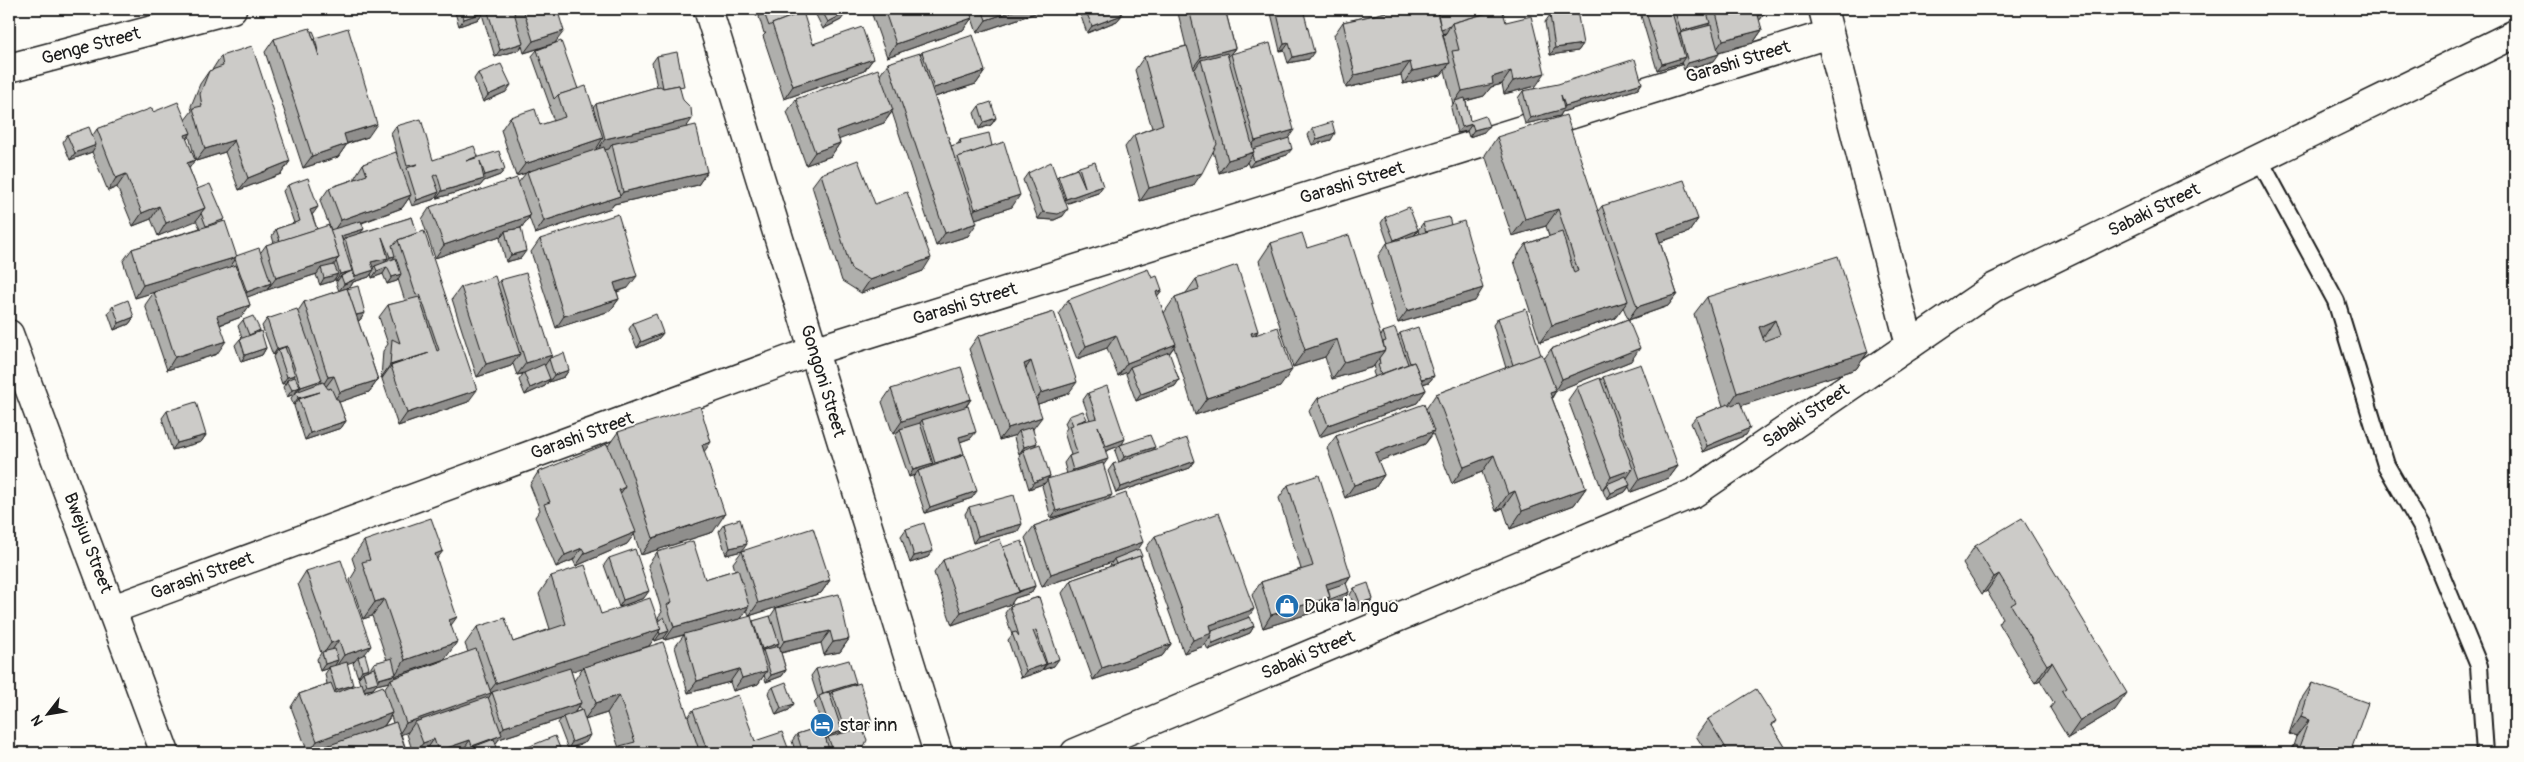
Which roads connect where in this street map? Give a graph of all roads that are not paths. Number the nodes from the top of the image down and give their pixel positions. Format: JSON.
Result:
{"nodes":[{"id":1,"x":232,"y":9,"type":"edge"},
{"id":2,"x":708,"y":9,"type":"edge"},
{"id":3,"x":1826,"y":21,"type":"edge"},
{"id":4,"x":2515,"y":34,"type":"edge"},
{"id":5,"x":9,"y":68,"type":"edge"},
{"id":6,"x":2259,"y":159,"type":"junction"},
{"id":7,"x":9,"y":334,"type":"edge"},
{"id":8,"x":1910,"y":345,"type":"junction"},
{"id":9,"x":814,"y":351,"type":"junction"},
{"id":10,"x":113,"y":608,"type":"junction"},
{"id":11,"x":165,"y":753,"type":"edge"},
{"id":12,"x":938,"y":753,"type":"edge"},
{"id":13,"x":1075,"y":753,"type":"edge"},
{"id":14,"x":2485,"y":753,"type":"edge"}],
"edges":[{"from":1,"to":5,"type":"street","name":"Genge Street"},
{"from":2,"to":9,"type":"street","name":"Gongoni Street"},
{"from":3,"to":8,"type":"street"},
{"from":3,"to":9,"type":"street","name":"Garashi Street"},
{"from":4,"to":6,"type":"street","name":"Sabaki Street"},
{"from":6,"to":8,"type":"street","name":"Sabaki Street"},
{"from":6,"to":14,"type":"lane"},
{"from":7,"to":10,"type":"street","name":"Bwejuu Street"},
{"from":8,"to":13,"type":"street","name":"Sabaki Street"},
{"from":9,"to":10,"type":"street","name":"Garashi Street"},
{"from":9,"to":12,"type":"street","name":"Gongoni Street"},
{"from":10,"to":11,"type":"street","name":"Bwejuu Street"}]}
